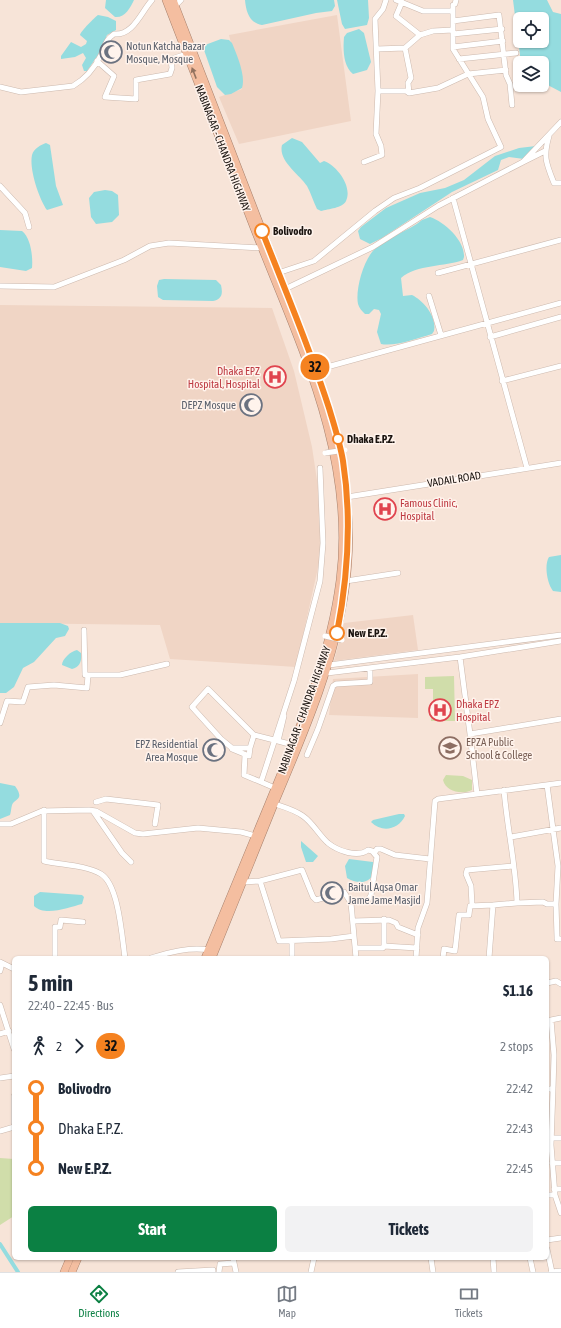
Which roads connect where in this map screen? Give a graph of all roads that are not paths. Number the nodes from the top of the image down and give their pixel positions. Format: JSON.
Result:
{"nodes":[{"id":1,"x":152,"y":0,"type":"edge"},
{"id":2,"x":166,"y":0,"type":"edge"},
{"id":3,"x":180,"y":0,"type":"edge"},
{"id":4,"x":386,"y":0,"type":"edge"},
{"id":5,"x":396,"y":0,"type":"edge"},
{"id":6,"x":456,"y":0,"type":"edge"},
{"id":7,"x":402,"y":2,"type":"junction"},
{"id":8,"x":174,"y":3,"type":"edge"},
{"id":9,"x":453,"y":11,"type":"junction"},
{"id":10,"x":453,"y":21,"type":"junction"},
{"id":11,"x":502,"y":29,"type":"junction"},
{"id":12,"x":453,"y":32,"type":"junction"},
{"id":13,"x":420,"y":35,"type":"junction"},
{"id":14,"x":504,"y":41,"type":"junction"},
{"id":15,"x":453,"y":47,"type":"junction"},
{"id":16,"x":405,"y":48,"type":"junction"},
{"id":17,"x":377,"y":49,"type":"junction"},
{"id":18,"x":516,"y":53,"type":"dead end"},
{"id":19,"x":187,"y":54,"type":"junction"},
{"id":20,"x":505,"y":54,"type":"junction"},
{"id":21,"x":459,"y":59,"type":"junction"},
{"id":22,"x":97,"y":61,"type":"junction"},
{"id":23,"x":506,"y":70,"type":"junction"},
{"id":24,"x":468,"y":74,"type":"junction"},
{"id":25,"x":0,"y":86,"type":"edge"},
{"id":26,"x":378,"y":91,"type":"junction"},
{"id":27,"x":408,"y":93,"type":"junction"},
{"id":28,"x":512,"y":104,"type":"dead end"},
{"id":29,"x":561,"y":122,"type":"edge"},
{"id":30,"x":549,"y":135,"type":"junction"},
{"id":31,"x":545,"y":151,"type":"junction"},
{"id":32,"x":364,"y":162,"type":"dead end"},
{"id":33,"x":523,"y":162,"type":"junction"},
{"id":34,"x":561,"y":183,"type":"edge"},
{"id":35,"x":0,"y":186,"type":"edge"},
{"id":36,"x":453,"y":198,"type":"junction"},
{"id":37,"x":29,"y":227,"type":"dead end"},
{"id":38,"x":561,"y":240,"type":"edge"},
{"id":39,"x":262,"y":248,"type":"junction"},
{"id":40,"x":471,"y":264,"type":"junction"},
{"id":41,"x":278,"y":273,"type":"junction"},
{"id":42,"x":438,"y":273,"type":"dead end"},
{"id":43,"x":0,"y":286,"type":"edge"},
{"id":44,"x":285,"y":289,"type":"junction"},
{"id":45,"x":429,"y":296,"type":"dead end"},
{"id":46,"x":561,"y":303,"type":"edge"},
{"id":47,"x":561,"y":317,"type":"edge"},
{"id":48,"x":486,"y":323,"type":"junction"},
{"id":49,"x":441,"y":335,"type":"junction"},
{"id":50,"x":490,"y":337,"type":"junction"},
{"id":51,"x":561,"y":366,"type":"edge"},
{"id":52,"x":316,"y":370,"type":"junction"},
{"id":53,"x":502,"y":381,"type":"junction"},
{"id":54,"x":345,"y":450,"type":"dead end"},
{"id":55,"x":325,"y":453,"type":"dead end"},
{"id":56,"x":561,"y":462,"type":"edge"},
{"id":57,"x":320,"y":468,"type":"dead end"},
{"id":58,"x":527,"y":468,"type":"junction"},
{"id":59,"x":347,"y":497,"type":"junction"},
{"id":60,"x":398,"y":573,"type":"dead end"},
{"id":61,"x":346,"y":581,"type":"junction"},
{"id":62,"x":84,"y":630,"type":"dead end"},
{"id":63,"x":561,"y":635,"type":"edge"},
{"id":64,"x":324,"y":636,"type":"dead end"},
{"id":65,"x":342,"y":640,"type":"dead end"},
{"id":66,"x":561,"y":641,"type":"edge"},
{"id":67,"x":460,"y":657,"type":"junction"},
{"id":68,"x":167,"y":664,"type":"dead end"},
{"id":69,"x":329,"y":665,"type":"junction"},
{"id":70,"x":370,"y":668,"type":"junction"},
{"id":71,"x":327,"y":673,"type":"junction"},
{"id":72,"x":88,"y":675,"type":"junction"},
{"id":73,"x":561,"y":719,"type":"edge"},
{"id":74,"x":0,"y":723,"type":"edge"},
{"id":75,"x":470,"y":734,"type":"junction"},
{"id":76,"x":254,"y":735,"type":"junction"},
{"id":77,"x":276,"y":741,"type":"junction"},
{"id":78,"x":293,"y":745,"type":"junction"},
{"id":79,"x":232,"y":748,"type":"junction"},
{"id":80,"x":250,"y":748,"type":"junction"},
{"id":81,"x":245,"y":755,"type":"junction"},
{"id":82,"x":307,"y":755,"type":"dead end"},
{"id":83,"x":261,"y":782,"type":"junction"},
{"id":84,"x":561,"y":783,"type":"edge"},
{"id":85,"x":547,"y":785,"type":"junction"},
{"id":86,"x":276,"y":788,"type":"junction"},
{"id":87,"x":504,"y":790,"type":"junction"},
{"id":88,"x":477,"y":794,"type":"junction"},
{"id":89,"x":96,"y":802,"type":"dead end"},
{"id":90,"x":275,"y":804,"type":"junction"},
{"id":91,"x":44,"y":810,"type":"junction"},
{"id":92,"x":93,"y":811,"type":"junction"},
{"id":93,"x":0,"y":824,"type":"edge"},
{"id":94,"x":155,"y":824,"type":"dead end"},
{"id":95,"x":561,"y":828,"type":"edge"},
{"id":96,"x":553,"y":830,"type":"junction"},
{"id":97,"x":256,"y":836,"type":"junction"},
{"id":98,"x":511,"y":837,"type":"junction"},
{"id":99,"x":375,"y":852,"type":"junction"},
{"id":100,"x":430,"y":859,"type":"junction"},
{"id":101,"x":131,"y":862,"type":"dead end"},
{"id":102,"x":513,"y":866,"type":"junction"},
{"id":103,"x":260,"y":881,"type":"junction"},
{"id":104,"x":243,"y":882,"type":"junction"},
{"id":105,"x":558,"y":901,"type":"edge"},
{"id":106,"x":517,"y":903,"type":"junction"},
{"id":107,"x":352,"y":904,"type":"junction"},
{"id":108,"x":493,"y":905,"type":"junction"},
{"id":109,"x":472,"y":906,"type":"junction"},
{"id":110,"x":384,"y":919,"type":"junction"},
{"id":111,"x":353,"y":920,"type":"junction"},
{"id":112,"x":83,"y":922,"type":"dead end"},
{"id":113,"x":418,"y":935,"type":"junction"},
{"id":114,"x":354,"y":936,"type":"junction"},
{"id":115,"x":561,"y":939,"type":"edge"},
{"id":116,"x":292,"y":942,"type":"junction"},
{"id":117,"x":384,"y":946,"type":"junction"},
{"id":118,"x":355,"y":948,"type":"junction"},
{"id":119,"x":417,"y":948,"type":"junction"},
{"id":120,"x":209,"y":950,"type":"junction"},
{"id":121,"x":55,"y":956,"type":"edge"},
{"id":122,"x":125,"y":956,"type":"edge"},
{"id":123,"x":160,"y":956,"type":"edge"},
{"id":124,"x":206,"y":956,"type":"edge"},
{"id":125,"x":213,"y":956,"type":"edge"},
{"id":126,"x":292,"y":956,"type":"edge"},
{"id":127,"x":356,"y":956,"type":"edge"},
{"id":128,"x":416,"y":956,"type":"edge"},
{"id":129,"x":443,"y":956,"type":"edge"},
{"id":130,"x":489,"y":956,"type":"edge"},
{"id":131,"x":1,"y":963,"type":"edge"},
{"id":132,"x":12,"y":968,"type":"edge"},
{"id":133,"x":0,"y":971,"type":"edge"},
{"id":134,"x":549,"y":983,"type":"edge"},
{"id":135,"x":561,"y":983,"type":"edge"},
{"id":136,"x":0,"y":1008,"type":"edge"},
{"id":137,"x":561,"y":1018,"type":"edge"},
{"id":138,"x":11,"y":1033,"type":"edge"},
{"id":139,"x":0,"y":1034,"type":"edge"},
{"id":140,"x":549,"y":1057,"type":"edge"},
{"id":141,"x":554,"y":1057,"type":"junction"},
{"id":142,"x":12,"y":1076,"type":"edge"},
{"id":143,"x":0,"y":1078,"type":"edge"},
{"id":144,"x":550,"y":1089,"type":"edge"},
{"id":145,"x":12,"y":1128,"type":"edge"},
{"id":146,"x":0,"y":1131,"type":"edge"},
{"id":147,"x":551,"y":1138,"type":"junction"},
{"id":148,"x":561,"y":1138,"type":"edge"},
{"id":149,"x":561,"y":1163,"type":"edge"},
{"id":150,"x":550,"y":1166,"type":"edge"},
{"id":151,"x":561,"y":1188,"type":"edge"},
{"id":152,"x":554,"y":1189,"type":"junction"},
{"id":153,"x":549,"y":1195,"type":"edge"},
{"id":154,"x":555,"y":1195,"type":"junction"},
{"id":155,"x":561,"y":1213,"type":"edge"},
{"id":156,"x":561,"y":1238,"type":"edge"},
{"id":157,"x":549,"y":1240,"type":"edge"},
{"id":158,"x":69,"y":1260,"type":"edge"},
{"id":159,"x":77,"y":1260,"type":"edge"},
{"id":160,"x":233,"y":1260,"type":"edge"},
{"id":161,"x":314,"y":1260,"type":"edge"},
{"id":162,"x":431,"y":1260,"type":"edge"},
{"id":163,"x":494,"y":1260,"type":"edge"},
{"id":164,"x":530,"y":1260,"type":"edge"},
{"id":165,"x":549,"y":1260,"type":"edge"},
{"id":166,"x":561,"y":1271,"type":"edge"},
{"id":167,"x":64,"y":1272,"type":"edge"},
{"id":168,"x":73,"y":1272,"type":"edge"},
{"id":169,"x":178,"y":1272,"type":"edge"},
{"id":170,"x":213,"y":1272,"type":"edge"},
{"id":171,"x":219,"y":1272,"type":"edge"},
{"id":172,"x":236,"y":1272,"type":"edge"},
{"id":173,"x":311,"y":1272,"type":"edge"},
{"id":174,"x":433,"y":1272,"type":"edge"},
{"id":175,"x":494,"y":1272,"type":"edge"},
{"id":176,"x":533,"y":1272,"type":"edge"},
{"id":177,"x":551,"y":1272,"type":"edge"}],
"edges":[{"from":1,"to":22,"type":"street"},
{"from":2,"to":19,"type":"highway","name":"NABINAGAR - CHANDRA HIGHWAY"},
{"from":3,"to":8,"type":"street"},
{"from":4,"to":17,"type":"street"},
{"from":5,"to":7,"type":"street"},
{"from":6,"to":9,"type":"street"},
{"from":7,"to":9,"type":"street"},
{"from":7,"to":13,"type":"street"},
{"from":8,"to":41,"type":"highway","name":"NABINAGAR - CHANDRA HIGHWAY"},
{"from":9,"to":10,"type":"street"},
{"from":10,"to":11,"type":"street"},
{"from":10,"to":12,"type":"street"},
{"from":11,"to":12,"type":"street"},
{"from":11,"to":14,"type":"street"},
{"from":12,"to":13,"type":"street"},
{"from":12,"to":15,"type":"street"},
{"from":13,"to":16,"type":"street"},
{"from":14,"to":15,"type":"street"},
{"from":14,"to":20,"type":"street"},
{"from":15,"to":21,"type":"street"},
{"from":16,"to":17,"type":"street"},
{"from":16,"to":27,"type":"street"},
{"from":17,"to":26,"type":"street"},
{"from":18,"to":20,"type":"street"},
{"from":19,"to":22,"type":"street"},
{"from":39,"to":19,"type":"highway","name":"NABINAGAR - CHANDRA HIGHWAY","one_way":true},
{"from":20,"to":21,"type":"street"},
{"from":20,"to":23,"type":"street"},
{"from":21,"to":24,"type":"street"},
{"from":22,"to":25,"type":"street"},
{"from":23,"to":24,"type":"street"},
{"from":23,"to":28,"type":"street"},
{"from":24,"to":27,"type":"street"},
{"from":24,"to":41,"type":"street"},
{"from":26,"to":27,"type":"street"},
{"from":26,"to":32,"type":"street"},
{"from":29,"to":30,"type":"street"},
{"from":30,"to":31,"type":"street"},
{"from":30,"to":33,"type":"street"},
{"from":31,"to":33,"type":"street"},
{"from":31,"to":34,"type":"street"},
{"from":33,"to":36,"type":"street"},
{"from":35,"to":37,"type":"street"},
{"from":36,"to":40,"type":"street"},
{"from":36,"to":44,"type":"street"},
{"from":38,"to":40,"type":"street"},
{"from":39,"to":43,"type":"street"},
{"from":39,"to":78,"type":"highway","name":"NABINAGAR - CHANDRA HIGHWAY"},
{"from":40,"to":42,"type":"street"},
{"from":40,"to":48,"type":"street"},
{"from":41,"to":44,"type":"highway","name":"NABINAGAR - CHANDRA HIGHWAY"},
{"from":44,"to":52,"type":"highway","name":"NABINAGAR - CHANDRA HIGHWAY"},
{"from":45,"to":49,"type":"street"},
{"from":46,"to":48,"type":"street"},
{"from":47,"to":50,"type":"street"},
{"from":48,"to":49,"type":"street"},
{"from":48,"to":50,"type":"street"},
{"from":49,"to":52,"type":"street"},
{"from":50,"to":53,"type":"street"},
{"from":51,"to":53,"type":"street"},
{"from":52,"to":59,"type":"highway","name":"NABINAGAR - CHANDRA HIGHWAY"},
{"from":53,"to":58,"type":"street"},
{"from":54,"to":55,"type":"street","bridge":true},
{"from":56,"to":58,"type":"street","name":"VADAIL ROAD"},
{"from":57,"to":77,"type":"street"},
{"from":58,"to":59,"type":"street","name":"VADAIL ROAD"},
{"from":59,"to":61,"type":"highway","name":"NABINAGAR - CHANDRA HIGHWAY"},
{"from":60,"to":61,"type":"street"},
{"from":61,"to":69,"type":"highway","name":"NABINAGAR - CHANDRA HIGHWAY"},
{"from":62,"to":72,"type":"street"},
{"from":63,"to":69,"type":"street"},
{"from":64,"to":65,"type":"street","bridge":true},
{"from":66,"to":67,"type":"street"},
{"from":67,"to":70,"type":"street"},
{"from":67,"to":75,"type":"street"},
{"from":68,"to":72,"type":"street"},
{"from":69,"to":71,"type":"highway","name":"NABINAGAR - CHANDRA HIGHWAY"},
{"from":70,"to":71,"type":"street"},
{"from":70,"to":82,"type":"street"},
{"from":71,"to":90,"type":"highway","name":"NABINAGAR - CHANDRA HIGHWAY"},
{"from":72,"to":74,"type":"street"},
{"from":73,"to":75,"type":"street"},
{"from":75,"to":88,"type":"street"},
{"from":76,"to":77,"type":"street"},
{"from":76,"to":79,"type":"street"},
{"from":76,"to":80,"type":"street"},
{"from":77,"to":78,"type":"street"},
{"from":77,"to":83,"type":"street"},
{"from":78,"to":86,"type":"highway","name":"NABINAGAR - CHANDRA HIGHWAY"},
{"from":79,"to":80,"type":"street"},
{"from":79,"to":81,"type":"street"},
{"from":80,"to":81,"type":"street"},
{"from":81,"to":83,"type":"street"},
{"from":83,"to":86,"type":"street"},
{"from":84,"to":85,"type":"street"},
{"from":85,"to":87,"type":"street"},
{"from":85,"to":96,"type":"street"},
{"from":86,"to":97,"type":"highway","name":"NABINAGAR - CHANDRA HIGHWAY"},
{"from":87,"to":88,"type":"street"},
{"from":87,"to":98,"type":"street"},
{"from":88,"to":100,"type":"street"},
{"from":89,"to":94,"type":"street"},
{"from":90,"to":99,"type":"street"},
{"from":90,"to":104,"type":"highway","name":"NABINAGAR - CHANDRA HIGHWAY"},
{"from":91,"to":92,"type":"street"},
{"from":91,"to":93,"type":"street"},
{"from":91,"to":122,"type":"street"},
{"from":92,"to":97,"type":"street"},
{"from":92,"to":101,"type":"street"},
{"from":95,"to":96,"type":"street"},
{"from":96,"to":98,"type":"street"},
{"from":96,"to":105,"type":"street"},
{"from":97,"to":120,"type":"highway","name":"NABINAGAR - CHANDRA HIGHWAY"},
{"from":98,"to":102,"type":"street"},
{"from":99,"to":100,"type":"street"},
{"from":99,"to":107,"type":"street"},
{"from":100,"to":113,"type":"street"},
{"from":102,"to":106,"type":"street"},
{"from":102,"to":109,"type":"street"},
{"from":103,"to":104,"type":"street"},
{"from":103,"to":107,"type":"street"},
{"from":103,"to":116,"type":"street"},
{"from":104,"to":125,"type":"highway","name":"NABINAGAR - CHANDRA HIGHWAY"},
{"from":105,"to":106,"type":"street"},
{"from":105,"to":115,"type":"street"},
{"from":106,"to":108,"type":"street"},
{"from":107,"to":111,"type":"street"},
{"from":108,"to":109,"type":"street"},
{"from":108,"to":130,"type":"street"},
{"from":109,"to":129,"type":"street"},
{"from":110,"to":111,"type":"street"},
{"from":110,"to":113,"type":"street"},
{"from":110,"to":117,"type":"street"},
{"from":111,"to":114,"type":"street"},
{"from":112,"to":121,"type":"street"},
{"from":113,"to":119,"type":"street"},
{"from":114,"to":116,"type":"street"},
{"from":114,"to":118,"type":"street"},
{"from":116,"to":126,"type":"street"},
{"from":117,"to":118,"type":"street"},
{"from":117,"to":119,"type":"street"},
{"from":118,"to":127,"type":"street"},
{"from":119,"to":128,"type":"street"},
{"from":120,"to":123,"type":"street"},
{"from":120,"to":124,"type":"highway","name":"NABINAGAR - CHANDRA HIGHWAY"},
{"from":131,"to":132,"type":"street"},
{"from":131,"to":133,"type":"street"},
{"from":134,"to":135,"type":"street"},
{"from":136,"to":138,"type":"street"},
{"from":137,"to":141,"type":"street"},
{"from":138,"to":139,"type":"street"},
{"from":140,"to":141,"type":"street"},
{"from":141,"to":144,"type":"street"},
{"from":142,"to":143,"type":"street"},
{"from":144,"to":147,"type":"street"},
{"from":145,"to":146,"type":"street"},
{"from":147,"to":148,"type":"street"},
{"from":147,"to":150,"type":"street"},
{"from":149,"to":150,"type":"street"},
{"from":150,"to":152,"type":"street"},
{"from":151,"to":152,"type":"street"},
{"from":152,"to":154,"type":"street"},
{"from":153,"to":154,"type":"street"},
{"from":154,"to":155,"type":"street"},
{"from":156,"to":157,"type":"street"},
{"from":158,"to":167,"type":"highway"},
{"from":159,"to":168,"type":"highway"},
{"from":160,"to":171,"type":"street"},
{"from":160,"to":172,"type":"street"},
{"from":161,"to":173,"type":"street"},
{"from":162,"to":174,"type":"street"},
{"from":163,"to":175,"type":"street"},
{"from":164,"to":176,"type":"street"},
{"from":165,"to":177,"type":"street"},
{"from":166,"to":177,"type":"street"},
{"from":169,"to":170,"type":"street"}]}
